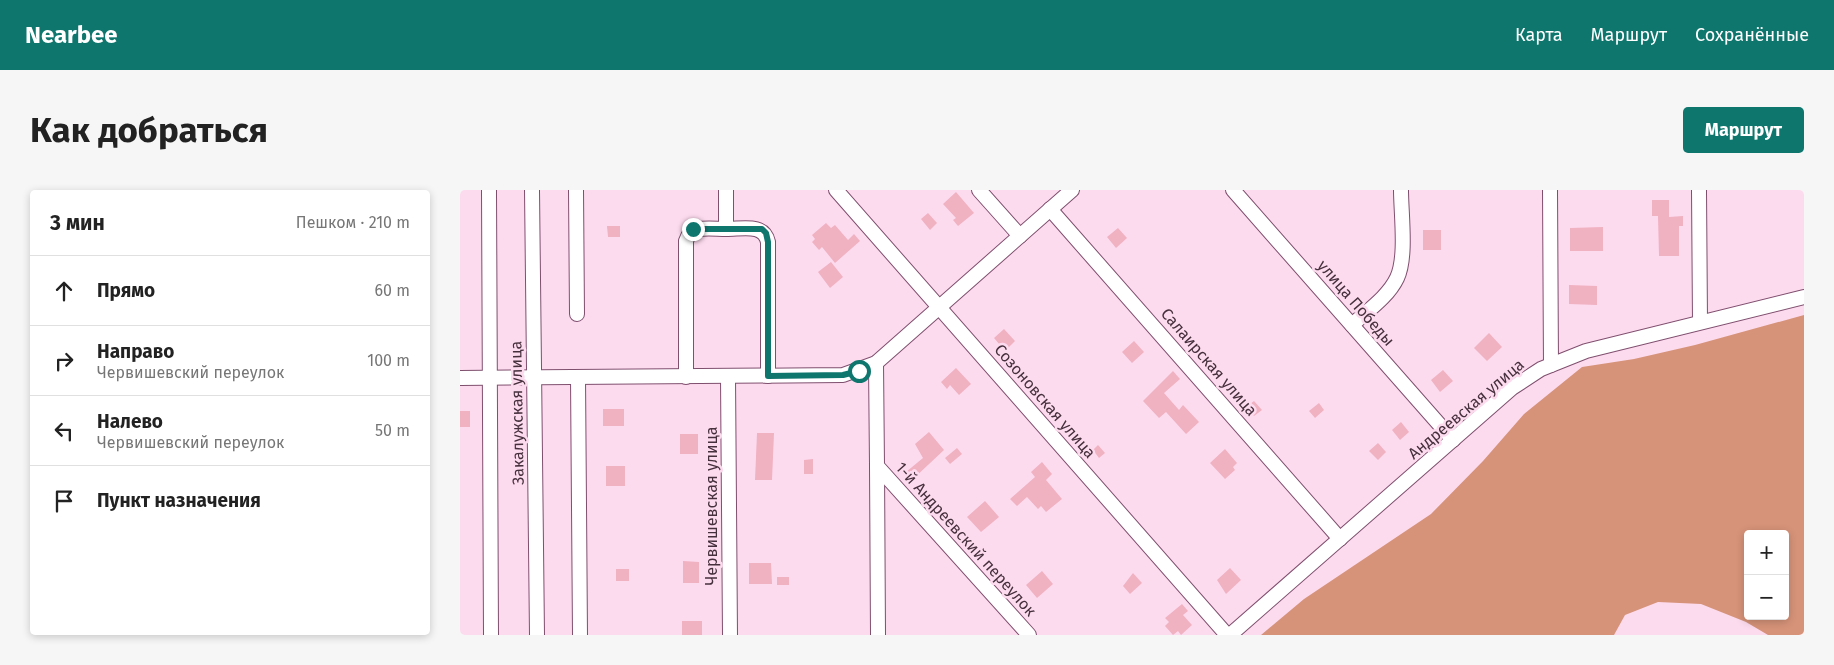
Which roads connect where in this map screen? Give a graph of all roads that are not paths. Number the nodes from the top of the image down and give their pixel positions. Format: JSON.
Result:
{"nodes":[{"id":1,"x":489,"y":190,"type":"edge"},
{"id":2,"x":532,"y":190,"type":"edge"},
{"id":3,"x":576,"y":190,"type":"edge"},
{"id":4,"x":726,"y":190,"type":"edge"},
{"id":5,"x":836,"y":190,"type":"edge"},
{"id":6,"x":979,"y":190,"type":"edge"},
{"id":7,"x":1072,"y":190,"type":"edge"},
{"id":8,"x":1233,"y":190,"type":"edge"},
{"id":9,"x":1401,"y":190,"type":"edge"},
{"id":10,"x":1550,"y":190,"type":"edge"},
{"id":11,"x":1699,"y":190,"type":"edge"},
{"id":12,"x":1050,"y":209,"type":"junction"},
{"id":13,"x":726,"y":229,"type":"junction"},
{"id":14,"x":1020,"y":236,"type":"junction"},
{"id":15,"x":1804,"y":297,"type":"edge"},
{"id":16,"x":940,"y":307,"type":"junction"},
{"id":17,"x":577,"y":314,"type":"dead end"},
{"id":18,"x":1700,"y":321,"type":"junction"},
{"id":19,"x":1352,"y":325,"type":"junction"},
{"id":20,"x":876,"y":363,"type":"junction"},
{"id":21,"x":1551,"y":365,"type":"junction"},
{"id":22,"x":768,"y":376,"type":"junction"},
{"id":23,"x":535,"y":377,"type":"junction"},
{"id":24,"x":578,"y":377,"type":"junction"},
{"id":25,"x":686,"y":377,"type":"junction"},
{"id":26,"x":728,"y":377,"type":"junction"},
{"id":27,"x":460,"y":378,"type":"edge"},
{"id":28,"x":490,"y":378,"type":"junction"},
{"id":29,"x":1453,"y":440,"type":"junction"},
{"id":30,"x":877,"y":466,"type":"junction"},
{"id":31,"x":1340,"y":539,"type":"junction"},
{"id":32,"x":491,"y":635,"type":"edge"},
{"id":33,"x":537,"y":635,"type":"edge"},
{"id":34,"x":580,"y":635,"type":"edge"},
{"id":35,"x":730,"y":635,"type":"edge"},
{"id":36,"x":878,"y":635,"type":"edge"},
{"id":37,"x":1029,"y":635,"type":"edge"},
{"id":38,"x":1228,"y":635,"type":"edge"}],
"edges":[{"from":1,"to":28,"type":"street"},
{"from":2,"to":23,"type":"street","name":"Закалужская улица"},
{"from":3,"to":17,"type":"street"},
{"from":4,"to":13,"type":"street"},
{"from":5,"to":16,"type":"street","name":"Созоновская улица"},
{"from":6,"to":14,"type":"street"},
{"from":7,"to":12,"type":"street"},
{"from":8,"to":19,"type":"street","name":"улица Победы"},
{"from":9,"to":19,"type":"street"},
{"from":10,"to":21,"type":"street"},
{"from":11,"to":18,"type":"street"},
{"from":12,"to":14,"type":"street"},
{"from":12,"to":31,"type":"street","name":"Салаирская улица"},
{"from":13,"to":22,"type":"street"},
{"from":13,"to":25,"type":"street"},
{"from":14,"to":16,"type":"street"},
{"from":15,"to":18,"type":"street","name":"Андреевская улица"},
{"from":16,"to":20,"type":"street"},
{"from":16,"to":38,"type":"street","name":"Созоновская улица"},
{"from":18,"to":21,"type":"street","name":"Андреевская улица"},
{"from":19,"to":29,"type":"street","name":"улица Победы"},
{"from":20,"to":22,"type":"street"},
{"from":20,"to":30,"type":"street","name":"1-й Андреевский переулок"},
{"from":21,"to":29,"type":"street","name":"Андреевская улица"},
{"from":22,"to":26,"type":"street"},
{"from":23,"to":24,"type":"street"},
{"from":23,"to":28,"type":"street"},
{"from":23,"to":33,"type":"street","name":"Закалужская улица"},
{"from":24,"to":25,"type":"street"},
{"from":24,"to":34,"type":"street"},
{"from":25,"to":26,"type":"street"},
{"from":26,"to":35,"type":"street","name":"Червишевская улица"},
{"from":27,"to":28,"type":"street"},
{"from":28,"to":32,"type":"street"},
{"from":29,"to":31,"type":"street","name":"Андреевская улица"},
{"from":30,"to":36,"type":"street","name":"1-й Андреевский переулок"},
{"from":30,"to":37,"type":"street","name":"1-й Андреевский переулок"},
{"from":31,"to":38,"type":"street","name":"Андреевская улица"}]}
